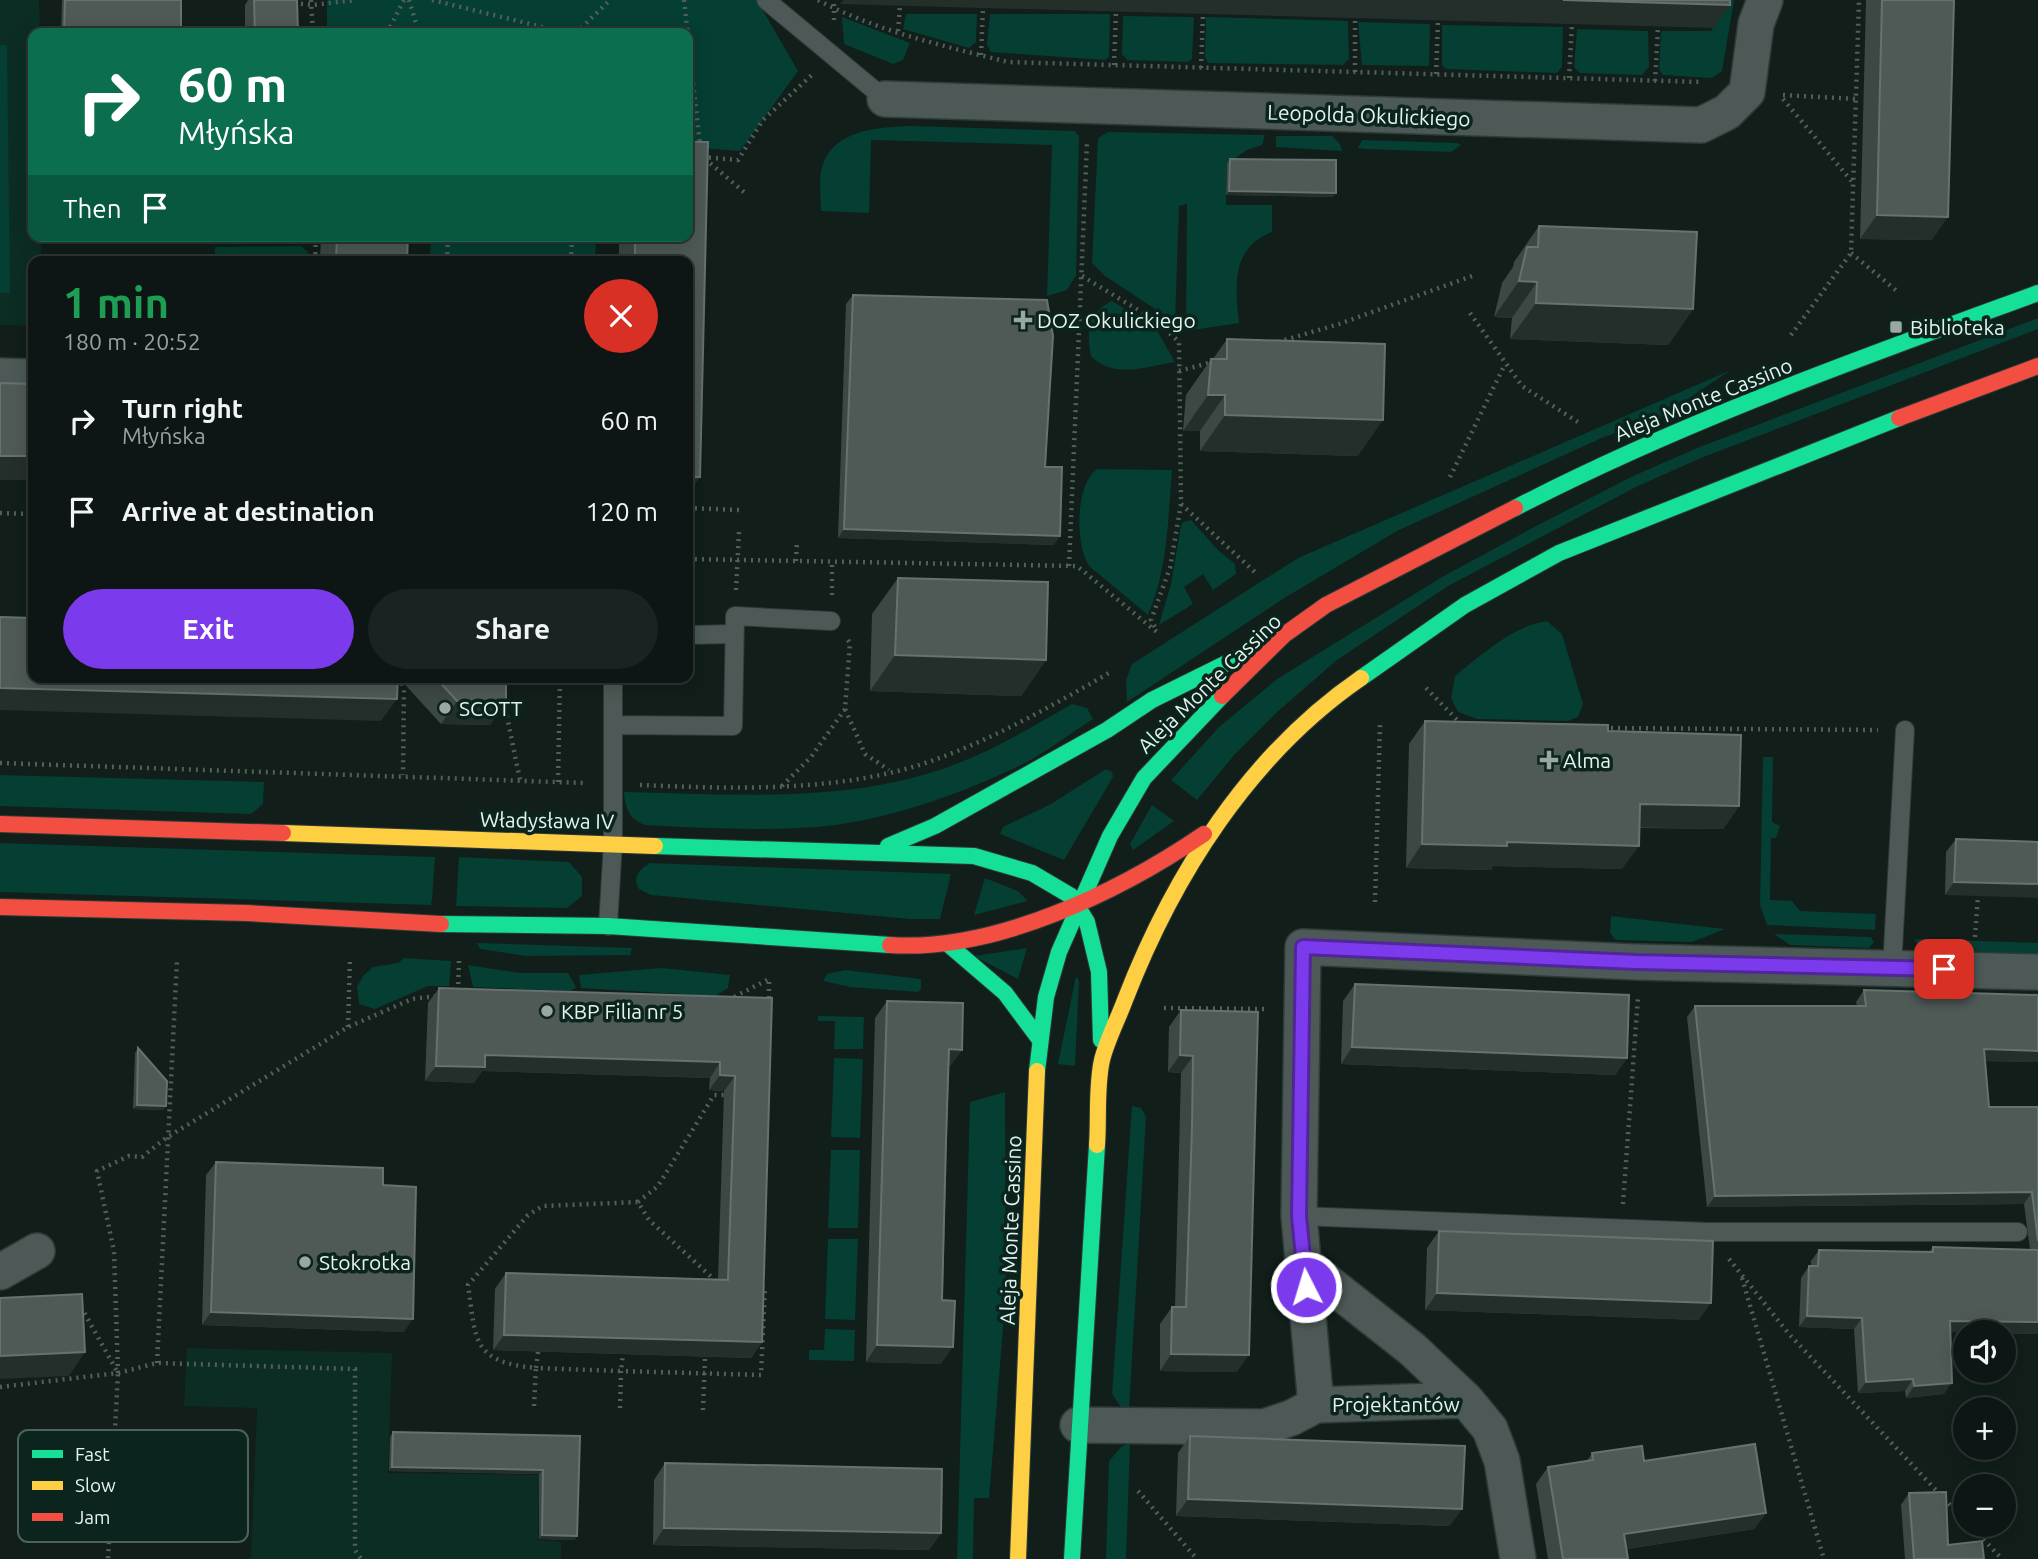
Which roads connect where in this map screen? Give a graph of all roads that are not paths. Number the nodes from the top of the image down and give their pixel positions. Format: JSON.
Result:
{"nodes":[{"id":1,"x":766,"y":0,"type":"edge"},
{"id":2,"x":1765,"y":0,"type":"edge"},
{"id":3,"x":885,"y":99,"type":"joint"},
{"id":4,"x":2038,"y":293,"type":"edge"},
{"id":5,"x":2038,"y":366,"type":"edge"},
{"id":6,"x":0,"y":376,"type":"edge"},
{"id":7,"x":28,"y":377,"type":"edge"},
{"id":8,"x":831,"y":621,"type":"road end"},
{"id":9,"x":734,"y":634,"type":"junction"},
{"id":10,"x":693,"y":635,"type":"edge"},
{"id":11,"x":1284,"y":635,"type":"junction"},
{"id":12,"x":613,"y":683,"type":"edge"},
{"id":13,"x":613,"y":725,"type":"junction"},
{"id":14,"x":1905,"y":730,"type":"road end"},
{"id":15,"x":0,"y":824,"type":"edge"},
{"id":16,"x":1212,"y":828,"type":"junction"},
{"id":17,"x":612,"y":842,"type":"junction"},
{"id":18,"x":876,"y":850,"type":"junction"},
{"id":19,"x":1079,"y":906,"type":"junction"},
{"id":20,"x":0,"y":907,"type":"edge"},
{"id":21,"x":608,"y":926,"type":"junction"},
{"id":22,"x":949,"y":945,"type":"junction"},
{"id":23,"x":1892,"y":968,"type":"junction"},
{"id":24,"x":2038,"y":972,"type":"edge"},
{"id":25,"x":1040,"y":1040,"type":"junction"},
{"id":26,"x":1102,"y":1060,"type":"junction"},
{"id":27,"x":1299,"y":1216,"type":"junction"},
{"id":28,"x":2018,"y":1232,"type":"dead end"},
{"id":29,"x":37,"y":1251,"type":"dead end"},
{"id":30,"x":1303,"y":1263,"type":"junction"},
{"id":31,"x":0,"y":1272,"type":"edge"},
{"id":32,"x":1466,"y":1400,"type":"junction"},
{"id":33,"x":1316,"y":1405,"type":"junction"},
{"id":34,"x":1077,"y":1425,"type":"junction"},
{"id":35,"x":1018,"y":1559,"type":"edge"},
{"id":36,"x":1072,"y":1559,"type":"edge"},
{"id":37,"x":1517,"y":1559,"type":"edge"}],
"edges":[{"from":1,"to":3,"type":"lane"},
{"from":2,"to":3,"type":"street","name":"Leopolda Okulickiego"},
{"from":4,"to":11,"type":"street","name":"Aleja Monte Cassino"},
{"from":5,"to":16,"type":"street"},
{"from":6,"to":7,"type":"street"},
{"from":8,"to":9,"type":"lane"},
{"from":9,"to":10,"type":"lane"},
{"from":9,"to":13,"type":"lane"},
{"from":11,"to":18,"type":"street"},
{"from":11,"to":19,"type":"street","name":"Aleja Monte Cassino"},
{"from":12,"to":13,"type":"lane"},
{"from":13,"to":17,"type":"lane"},
{"from":14,"to":23,"type":"lane"},
{"from":15,"to":17,"type":"street","name":"Władysława IV"},
{"from":16,"to":19,"type":"street"},
{"from":16,"to":26,"type":"street"},
{"from":17,"to":18,"type":"street","name":"Władysława IV"},
{"from":17,"to":21,"type":"lane"},
{"from":18,"to":19,"type":"street","name":"Władysława IV"},
{"from":19,"to":22,"type":"street"},
{"from":19,"to":25,"type":"street","name":"Aleja Monte Cassino"},
{"from":19,"to":26,"type":"street"},
{"from":20,"to":21,"type":"street"},
{"from":21,"to":22,"type":"street"},
{"from":22,"to":25,"type":"street"},
{"from":23,"to":24,"type":"street"},
{"from":23,"to":27,"type":"street"},
{"from":25,"to":35,"type":"street","name":"Aleja Monte Cassino"},
{"from":26,"to":34,"type":"street"},
{"from":27,"to":28,"type":"lane"},
{"from":27,"to":30,"type":"street"},
{"from":29,"to":31,"type":"street"},
{"from":30,"to":32,"type":"street"},
{"from":30,"to":33,"type":"street"},
{"from":32,"to":33,"type":"street","name":"Projektantów"},
{"from":32,"to":37,"type":"street","name":"Projektantów"},
{"from":33,"to":34,"type":"street","name":"Projektantów"},
{"from":34,"to":36,"type":"street"}]}
